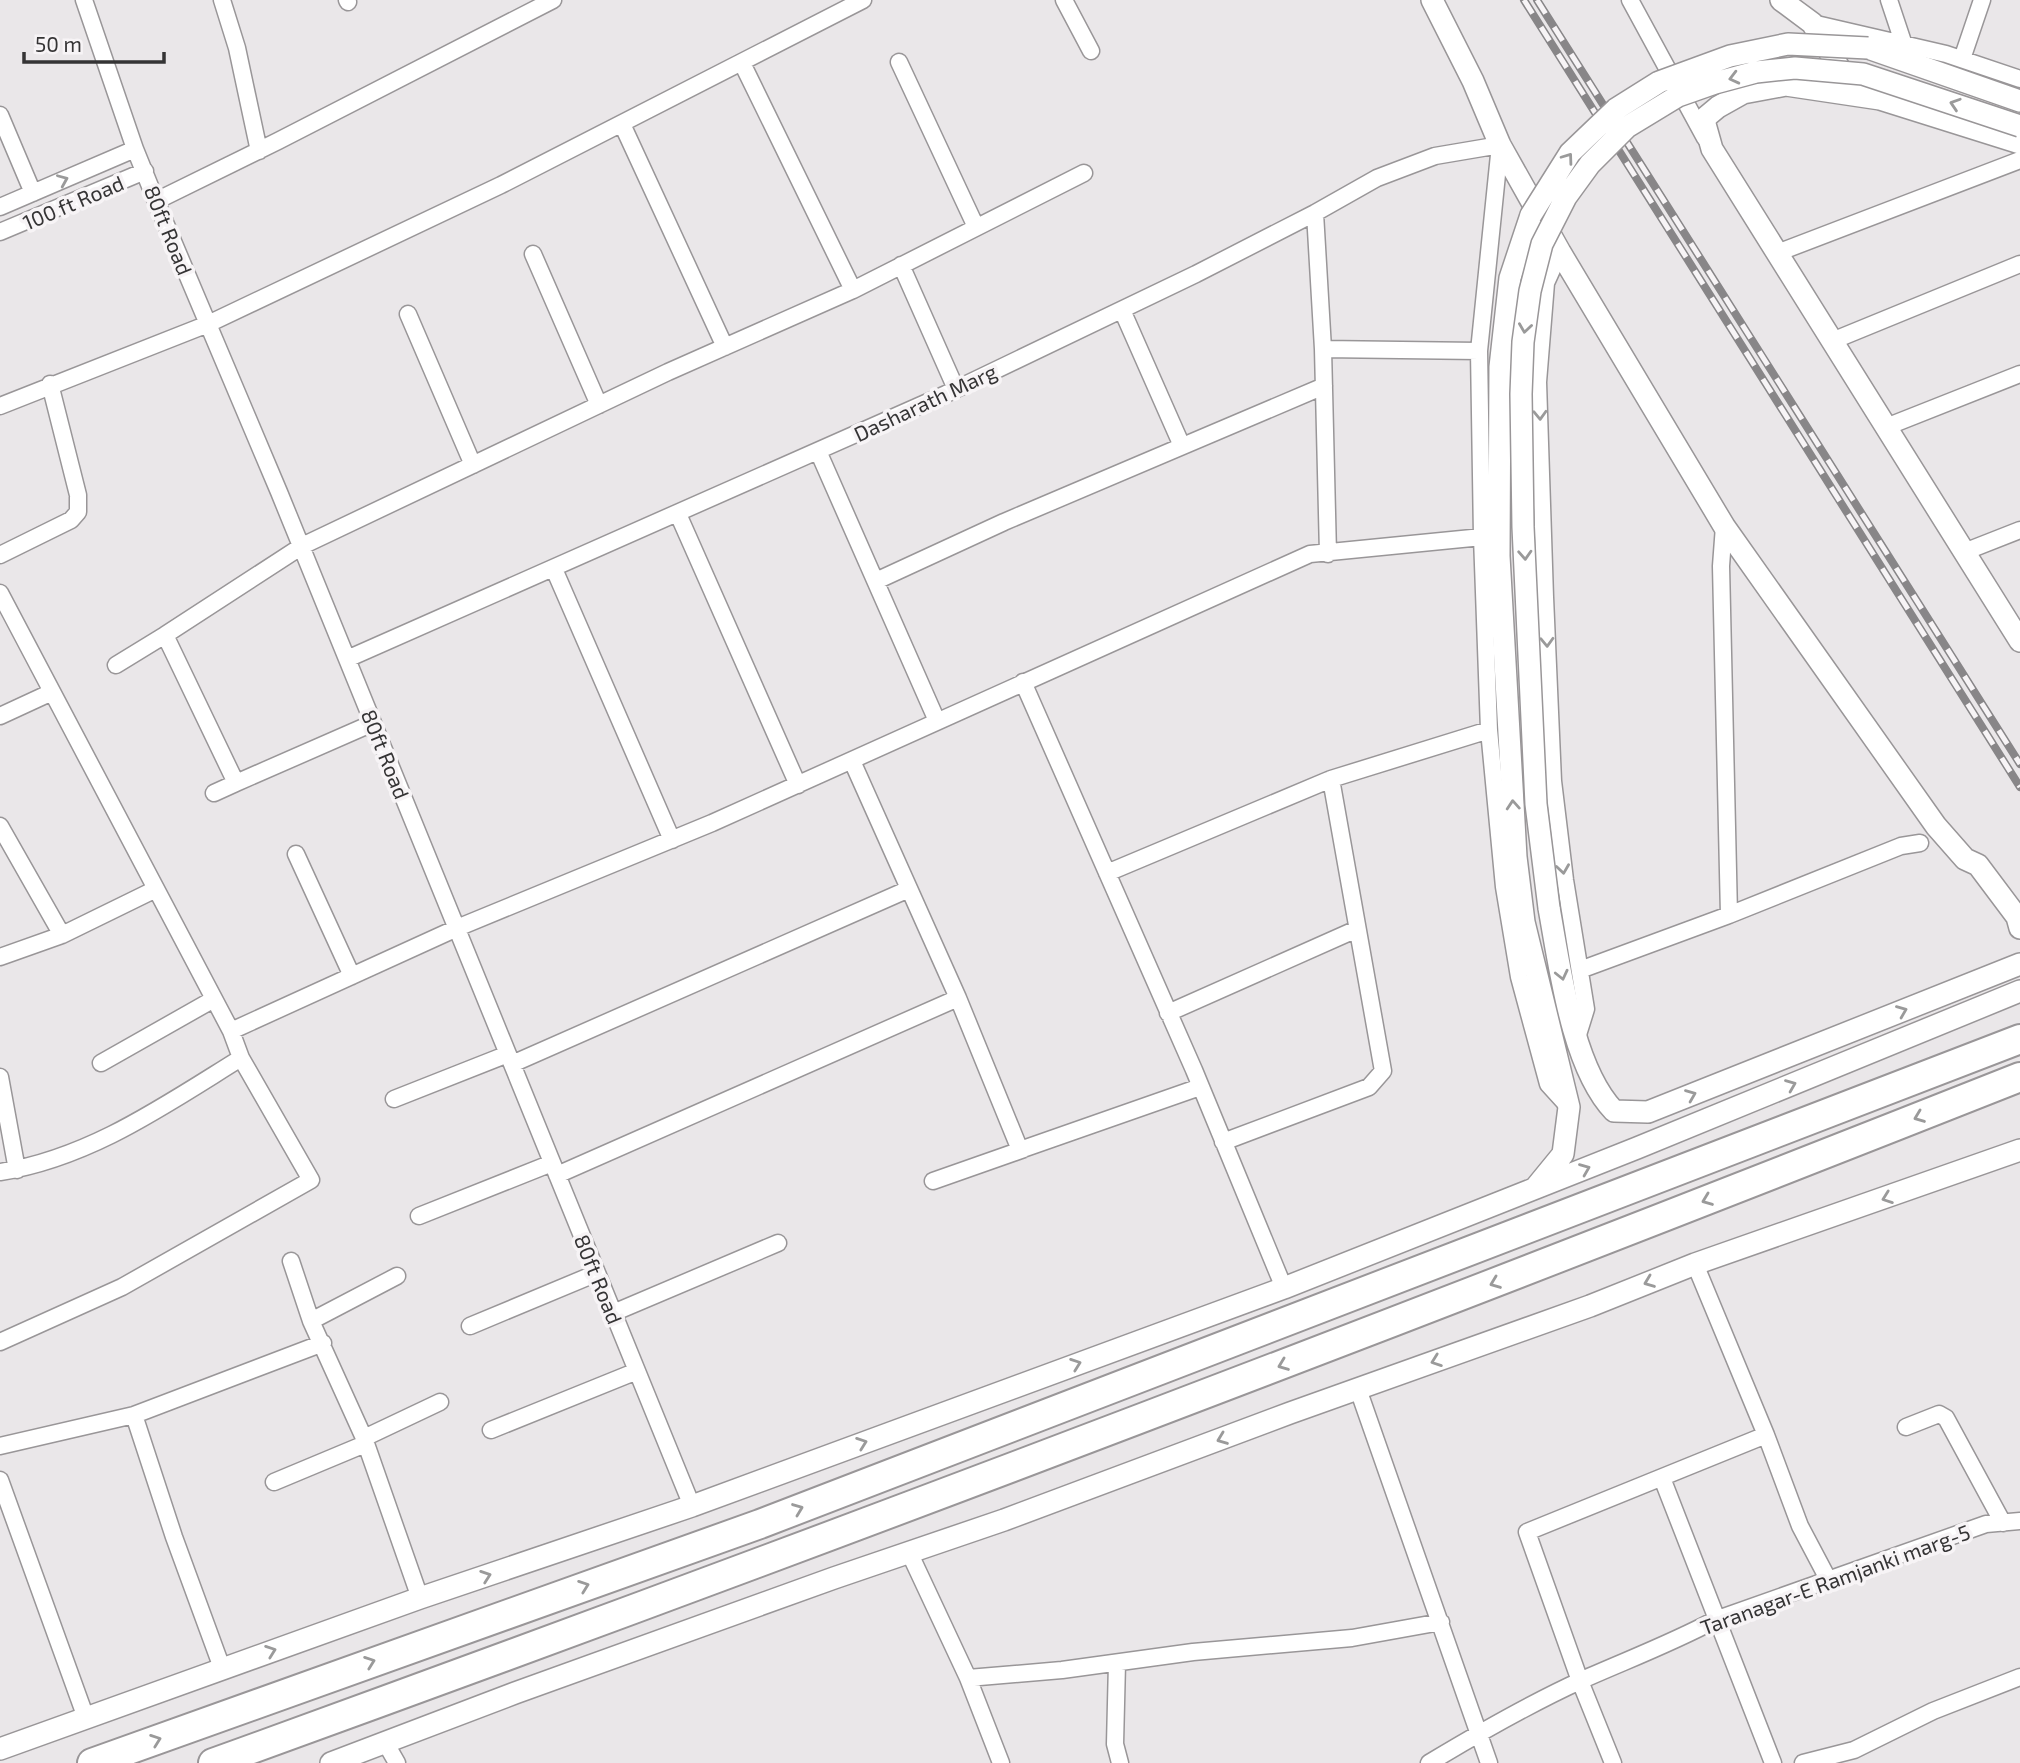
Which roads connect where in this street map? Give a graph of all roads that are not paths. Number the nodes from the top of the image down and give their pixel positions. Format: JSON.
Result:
{"nodes":[{"id":1,"x":84,"y":0,"type":"edge"},
{"id":2,"x":222,"y":0,"type":"edge"},
{"id":3,"x":553,"y":0,"type":"edge"},
{"id":4,"x":863,"y":0,"type":"edge"},
{"id":5,"x":1064,"y":0,"type":"edge"},
{"id":6,"x":1432,"y":0,"type":"edge"},
{"id":7,"x":1630,"y":0,"type":"edge"},
{"id":8,"x":1781,"y":0,"type":"edge"},
{"id":9,"x":1889,"y":0,"type":"edge"},
{"id":10,"x":1982,"y":0,"type":"edge"},
{"id":11,"x":1811,"y":23,"type":"junction"},
{"id":12,"x":1903,"y":43,"type":"junction"},
{"id":13,"x":1091,"y":51,"type":"dead end"},
{"id":14,"x":1962,"y":60,"type":"junction"},
{"id":15,"x":900,"y":62,"type":"dead end"},
{"id":16,"x":742,"y":63,"type":"junction"},
{"id":17,"x":2020,"y":79,"type":"edge"},
{"id":18,"x":1856,"y":95,"type":"junction"},
{"id":19,"x":2020,"y":102,"type":"edge"},
{"id":20,"x":0,"y":115,"type":"edge"},
{"id":21,"x":622,"y":124,"type":"junction"},
{"id":22,"x":2020,"y":126,"type":"edge"},
{"id":23,"x":2020,"y":143,"type":"edge"},
{"id":24,"x":1500,"y":145,"type":"junction"},
{"id":25,"x":135,"y":149,"type":"junction"},
{"id":26,"x":1712,"y":149,"type":"junction"},
{"id":27,"x":259,"y":151,"type":"junction"},
{"id":28,"x":2020,"y":160,"type":"edge"},
{"id":29,"x":145,"y":171,"type":"junction"},
{"id":30,"x":1084,"y":173,"type":"dead end"},
{"id":31,"x":33,"y":193,"type":"junction"},
{"id":32,"x":156,"y":201,"type":"junction"},
{"id":33,"x":0,"y":207,"type":"edge"},
{"id":34,"x":1315,"y":214,"type":"junction"},
{"id":35,"x":976,"y":227,"type":"junction"},
{"id":36,"x":0,"y":232,"type":"edge"},
{"id":37,"x":1560,"y":252,"type":"junction"},
{"id":38,"x":1777,"y":253,"type":"junction"},
{"id":39,"x":533,"y":254,"type":"dead end"},
{"id":40,"x":2020,"y":264,"type":"edge"},
{"id":41,"x":901,"y":265,"type":"junction"},
{"id":42,"x":853,"y":290,"type":"junction"},
{"id":43,"x":1122,"y":310,"type":"junction"},
{"id":44,"x":408,"y":314,"type":"dead end"},
{"id":45,"x":208,"y":324,"type":"junction"},
{"id":46,"x":1832,"y":341,"type":"junction"},
{"id":47,"x":725,"y":347,"type":"junction"},
{"id":48,"x":1323,"y":349,"type":"junction"},
{"id":49,"x":1479,"y":351,"type":"junction"},
{"id":50,"x":2020,"y":374,"type":"edge"},
{"id":51,"x":50,"y":384,"type":"junction"},
{"id":52,"x":1324,"y":386,"type":"junction"},
{"id":53,"x":956,"y":389,"type":"junction"},
{"id":54,"x":599,"y":405,"type":"junction"},
{"id":55,"x":0,"y":406,"type":"edge"},
{"id":56,"x":1886,"y":428,"type":"junction"},
{"id":57,"x":1182,"y":446,"type":"junction"},
{"id":58,"x":818,"y":451,"type":"junction"},
{"id":59,"x":473,"y":465,"type":"junction"},
{"id":60,"x":678,"y":514,"type":"junction"},
{"id":61,"x":1724,"y":526,"type":"junction"},
{"id":62,"x":2020,"y":530,"type":"edge"},
{"id":63,"x":1482,"y":537,"type":"junction"},
{"id":64,"x":302,"y":546,"type":"junction"},
{"id":65,"x":1964,"y":552,"type":"junction"},
{"id":66,"x":1328,"y":554,"type":"junction"},
{"id":67,"x":0,"y":555,"type":"edge"},
{"id":68,"x":554,"y":569,"type":"junction"},
{"id":69,"x":876,"y":581,"type":"junction"},
{"id":70,"x":0,"y":593,"type":"edge"},
{"id":71,"x":2018,"y":633,"type":"edge"},
{"id":72,"x":165,"y":635,"type":"junction"},
{"id":73,"x":348,"y":659,"type":"junction"},
{"id":74,"x":116,"y":665,"type":"dead end"},
{"id":75,"x":1023,"y":682,"type":"junction"},
{"id":76,"x":52,"y":692,"type":"junction"},
{"id":77,"x":0,"y":716,"type":"edge"},
{"id":78,"x":937,"y":721,"type":"junction"},
{"id":79,"x":373,"y":723,"type":"junction"},
{"id":80,"x":1489,"y":730,"type":"junction"},
{"id":81,"x":852,"y":761,"type":"junction"},
{"id":82,"x":1331,"y":779,"type":"junction"},
{"id":83,"x":236,"y":782,"type":"junction"},
{"id":84,"x":798,"y":785,"type":"junction"},
{"id":85,"x":214,"y":793,"type":"dead end"},
{"id":86,"x":0,"y":826,"type":"edge"},
{"id":87,"x":672,"y":840,"type":"junction"},
{"id":88,"x":1920,"y":843,"type":"dead end"},
{"id":89,"x":296,"y":854,"type":"dead end"},
{"id":90,"x":1107,"y":873,"type":"junction"},
{"id":91,"x":156,"y":889,"type":"junction"},
{"id":92,"x":909,"y":889,"type":"junction"},
{"id":93,"x":1729,"y":915,"type":"junction"},
{"id":94,"x":457,"y":928,"type":"junction"},
{"id":95,"x":1357,"y":929,"type":"junction"},
{"id":96,"x":2020,"y":929,"type":"edge"},
{"id":97,"x":62,"y":935,"type":"junction"},
{"id":98,"x":0,"y":957,"type":"edge"},
{"id":99,"x":2014,"y":966,"type":"edge"},
{"id":100,"x":1580,"y":970,"type":"junction"},
{"id":101,"x":352,"y":976,"type":"junction"},
{"id":102,"x":2020,"y":991,"type":"edge"},
{"id":103,"x":958,"y":998,"type":"junction"},
{"id":104,"x":214,"y":999,"type":"junction"},
{"id":105,"x":1168,"y":1013,"type":"junction"},
{"id":106,"x":231,"y":1031,"type":"junction"},
{"id":107,"x":1577,"y":1038,"type":"junction"},
{"id":108,"x":2020,"y":1039,"type":"edge"},
{"id":109,"x":241,"y":1058,"type":"junction"},
{"id":110,"x":510,"y":1059,"type":"junction"},
{"id":111,"x":101,"y":1063,"type":"dead end"},
{"id":112,"x":0,"y":1077,"type":"edge"},
{"id":113,"x":2020,"y":1077,"type":"edge"},
{"id":114,"x":1200,"y":1087,"type":"junction"},
{"id":115,"x":394,"y":1099,"type":"dead end"},
{"id":116,"x":1569,"y":1107,"type":"junction"},
{"id":117,"x":1223,"y":1142,"type":"junction"},
{"id":118,"x":1024,"y":1149,"type":"junction"},
{"id":119,"x":2020,"y":1150,"type":"edge"},
{"id":120,"x":555,"y":1169,"type":"junction"},
{"id":121,"x":17,"y":1170,"type":"junction"},
{"id":122,"x":0,"y":1172,"type":"edge"},
{"id":123,"x":933,"y":1181,"type":"dead end"},
{"id":124,"x":1534,"y":1189,"type":"junction"},
{"id":125,"x":419,"y":1216,"type":"dead end"},
{"id":126,"x":778,"y":1244,"type":"dead end"},
{"id":127,"x":291,"y":1261,"type":"dead end"},
{"id":128,"x":1695,"y":1264,"type":"junction"},
{"id":129,"x":597,"y":1273,"type":"junction"},
{"id":130,"x":397,"y":1276,"type":"dead end"},
{"id":131,"x":1284,"y":1289,"type":"junction"},
{"id":132,"x":613,"y":1313,"type":"junction"},
{"id":133,"x":311,"y":1321,"type":"junction"},
{"id":134,"x":470,"y":1326,"type":"dead end"},
{"id":135,"x":0,"y":1342,"type":"edge"},
{"id":136,"x":323,"y":1343,"type":"junction"},
{"id":137,"x":637,"y":1371,"type":"junction"},
{"id":138,"x":1358,"y":1389,"type":"junction"},
{"id":139,"x":440,"y":1402,"type":"dead end"},
{"id":140,"x":134,"y":1415,"type":"junction"},
{"id":141,"x":1906,"y":1427,"type":"dead end"},
{"id":142,"x":491,"y":1430,"type":"dead end"},
{"id":143,"x":1766,"y":1435,"type":"junction"},
{"id":144,"x":365,"y":1441,"type":"junction"},
{"id":145,"x":0,"y":1447,"type":"edge"},
{"id":146,"x":1662,"y":1478,"type":"junction"},
{"id":147,"x":0,"y":1480,"type":"edge"},
{"id":148,"x":274,"y":1482,"type":"dead end"},
{"id":149,"x":692,"y":1506,"type":"junction"},
{"id":150,"x":2020,"y":1521,"type":"edge"},
{"id":151,"x":2003,"y":1523,"type":"junction"},
{"id":152,"x":909,"y":1552,"type":"junction"},
{"id":153,"x":1828,"y":1579,"type":"junction"},
{"id":154,"x":421,"y":1598,"type":"junction"},
{"id":155,"x":1715,"y":1620,"type":"junction"},
{"id":156,"x":1441,"y":1622,"type":"junction"},
{"id":157,"x":1117,"y":1662,"type":"junction"},
{"id":158,"x":222,"y":1668,"type":"junction"},
{"id":159,"x":2020,"y":1677,"type":"edge"},
{"id":160,"x":968,"y":1678,"type":"junction"},
{"id":161,"x":1580,"y":1681,"type":"junction"},
{"id":162,"x":86,"y":1718,"type":"junction"},
{"id":163,"x":1478,"y":1734,"type":"junction"},
{"id":164,"x":385,"y":1742,"type":"junction"},
{"id":165,"x":0,"y":1749,"type":"edge"},
{"id":166,"x":1857,"y":1756,"type":"edge"},
{"id":167,"x":358,"y":1759,"type":"edge"},
{"id":168,"x":92,"y":1763,"type":"edge"},
{"id":169,"x":213,"y":1763,"type":"edge"},
{"id":170,"x":331,"y":1763,"type":"edge"},
{"id":171,"x":397,"y":1763,"type":"edge"},
{"id":172,"x":1001,"y":1763,"type":"edge"},
{"id":173,"x":1120,"y":1763,"type":"edge"},
{"id":174,"x":1429,"y":1763,"type":"edge"},
{"id":175,"x":1489,"y":1763,"type":"edge"},
{"id":176,"x":1613,"y":1763,"type":"edge"},
{"id":177,"x":1773,"y":1763,"type":"edge"},
{"id":178,"x":1803,"y":1763,"type":"edge"}],
"edges":[{"from":1,"to":25,"type":"street","name":"80ft Road"},
{"from":2,"to":27,"type":"street"},
{"from":3,"to":27,"type":"street"},
{"from":4,"to":16,"type":"street"},
{"from":5,"to":13,"type":"street"},
{"from":6,"to":24,"type":"street"},
{"from":7,"to":26,"type":"street"},
{"from":8,"to":11,"type":"street"},
{"from":9,"to":12,"type":"street"},
{"from":10,"to":14,"type":"street"},
{"from":11,"to":12,"type":"street"},
{"from":11,"to":18,"type":"street"},
{"from":12,"to":14,"type":"street"},
{"from":14,"to":17,"type":"street"},
{"from":15,"to":35,"type":"street"},
{"from":16,"to":21,"type":"street"},
{"from":16,"to":42,"type":"street"},
{"from":18,"to":23,"type":"street"},
{"from":18,"to":26,"type":"street"},
{"from":116,"to":19,"type":"street","one_way":true,"bridge":true},
{"from":20,"to":31,"type":"street"},
{"from":21,"to":45,"type":"street"},
{"from":21,"to":47,"type":"street"},
{"from":22,"to":107,"type":"street","one_way":true,"bridge":true},
{"from":24,"to":34,"type":"street","name":"Dasharath Marg"},
{"from":24,"to":37,"type":"street"},
{"from":24,"to":49,"type":"street"},
{"from":25,"to":29,"type":"street","name":"80ft Road"},
{"from":31,"to":25,"type":"street","one_way":true},
{"from":26,"to":38,"type":"street"},
{"from":27,"to":32,"type":"street"},
{"from":28,"to":38,"type":"street"},
{"from":29,"to":32,"type":"street","name":"80ft Road"},
{"from":29,"to":36,"type":"street","name":"100 ft Road"},
{"from":30,"to":35,"type":"street"},
{"from":31,"to":33,"type":"street"},
{"from":32,"to":45,"type":"street","name":"80ft Road"},
{"from":34,"to":43,"type":"street","name":"Dasharath Marg"},
{"from":34,"to":48,"type":"street"},
{"from":35,"to":41,"type":"street"},
{"from":37,"to":61,"type":"street"},
{"from":37,"to":100,"type":"street","one_way":true},
{"from":38,"to":46,"type":"street"},
{"from":39,"to":54,"type":"street"},
{"from":40,"to":46,"type":"street"},
{"from":41,"to":42,"type":"street"},
{"from":41,"to":53,"type":"street"},
{"from":42,"to":47,"type":"street"},
{"from":43,"to":53,"type":"street","name":"Dasharath Marg"},
{"from":43,"to":57,"type":"street"},
{"from":44,"to":59,"type":"street"},
{"from":45,"to":51,"type":"street"},
{"from":45,"to":64,"type":"street","name":"80ft Road"},
{"from":46,"to":56,"type":"street"},
{"from":47,"to":54,"type":"street"},
{"from":48,"to":49,"type":"street"},
{"from":48,"to":52,"type":"street"},
{"from":49,"to":63,"type":"street"},
{"from":50,"to":56,"type":"street"},
{"from":51,"to":55,"type":"street"},
{"from":51,"to":67,"type":"street"},
{"from":52,"to":57,"type":"street"},
{"from":52,"to":66,"type":"street"},
{"from":53,"to":58,"type":"street","name":"Dasharath Marg"},
{"from":54,"to":59,"type":"street"},
{"from":56,"to":65,"type":"street"},
{"from":57,"to":69,"type":"street"},
{"from":58,"to":60,"type":"street","name":"Dasharath Marg"},
{"from":58,"to":69,"type":"street"},
{"from":59,"to":64,"type":"street"},
{"from":60,"to":68,"type":"street","name":"Dasharath Marg"},
{"from":60,"to":84,"type":"street"},
{"from":61,"to":93,"type":"street"},
{"from":61,"to":96,"type":"street"},
{"from":62,"to":65,"type":"street"},
{"from":63,"to":66,"type":"street"},
{"from":63,"to":80,"type":"street"},
{"from":64,"to":72,"type":"street"},
{"from":64,"to":73,"type":"street","name":"80ft Road"},
{"from":65,"to":71,"type":"street"},
{"from":66,"to":75,"type":"street"},
{"from":68,"to":73,"type":"street","name":"Dasharath Marg"},
{"from":68,"to":87,"type":"street"},
{"from":69,"to":78,"type":"street"},
{"from":70,"to":76,"type":"street"},
{"from":72,"to":74,"type":"street"},
{"from":72,"to":83,"type":"street"},
{"from":73,"to":79,"type":"street","name":"80ft Road"},
{"from":75,"to":78,"type":"street"},
{"from":75,"to":90,"type":"street"},
{"from":76,"to":77,"type":"street"},
{"from":76,"to":91,"type":"street"},
{"from":78,"to":81,"type":"street"},
{"from":79,"to":83,"type":"street"},
{"from":79,"to":94,"type":"street","name":"80ft Road"},
{"from":80,"to":82,"type":"street"},
{"from":80,"to":116,"type":"street"},
{"from":81,"to":84,"type":"street"},
{"from":81,"to":92,"type":"street"},
{"from":82,"to":90,"type":"street"},
{"from":82,"to":95,"type":"street"},
{"from":83,"to":85,"type":"street"},
{"from":84,"to":87,"type":"street"},
{"from":86,"to":97,"type":"street"},
{"from":87,"to":94,"type":"street"},
{"from":88,"to":93,"type":"street"},
{"from":89,"to":101,"type":"street"},
{"from":90,"to":105,"type":"street"},
{"from":91,"to":97,"type":"street"},
{"from":91,"to":104,"type":"street"},
{"from":92,"to":103,"type":"street"},
{"from":92,"to":110,"type":"street"},
{"from":93,"to":100,"type":"street"},
{"from":94,"to":101,"type":"street"},
{"from":94,"to":110,"type":"street","name":"80ft Road"},
{"from":95,"to":105,"type":"street"},
{"from":95,"to":117,"type":"street"},
{"from":97,"to":98,"type":"street"},
{"from":99,"to":102,"type":"street"},
{"from":107,"to":99,"type":"street","one_way":true},
{"from":100,"to":107,"type":"street"},
{"from":101,"to":106,"type":"street"},
{"from":124,"to":102,"type":"street","one_way":true},
{"from":103,"to":118,"type":"street"},
{"from":103,"to":120,"type":"street"},
{"from":104,"to":106,"type":"street"},
{"from":104,"to":111,"type":"street"},
{"from":105,"to":114,"type":"street"},
{"from":106,"to":109,"type":"street"},
{"from":168,"to":108,"type":"highway","one_way":true},
{"from":109,"to":121,"type":"street"},
{"from":109,"to":135,"type":"street"},
{"from":110,"to":115,"type":"street"},
{"from":110,"to":120,"type":"street","name":"80ft Road"},
{"from":112,"to":121,"type":"street"},
{"from":113,"to":169,"type":"highway","one_way":true},
{"from":114,"to":117,"type":"street"},
{"from":114,"to":118,"type":"street"},
{"from":116,"to":124,"type":"street"},
{"from":117,"to":131,"type":"street"},
{"from":118,"to":123,"type":"street"},
{"from":119,"to":128,"type":"street","one_way":true},
{"from":120,"to":125,"type":"street"},
{"from":120,"to":129,"type":"street","name":"80ft Road"},
{"from":121,"to":122,"type":"street"},
{"from":124,"to":131,"type":"street"},
{"from":126,"to":132,"type":"street"},
{"from":127,"to":133,"type":"street"},
{"from":128,"to":138,"type":"street","one_way":true},
{"from":128,"to":143,"type":"street"},
{"from":129,"to":132,"type":"street","name":"80ft Road"},
{"from":129,"to":134,"type":"street"},
{"from":130,"to":133,"type":"street"},
{"from":149,"to":131,"type":"street","one_way":true},
{"from":132,"to":137,"type":"street","name":"80ft Road"},
{"from":133,"to":136,"type":"street"},
{"from":136,"to":140,"type":"street"},
{"from":136,"to":144,"type":"street"},
{"from":137,"to":142,"type":"street"},
{"from":137,"to":149,"type":"street","name":"80ft Road"},
{"from":138,"to":152,"type":"street","one_way":true},
{"from":138,"to":156,"type":"street"},
{"from":139,"to":144,"type":"street"},
{"from":140,"to":145,"type":"street"},
{"from":140,"to":158,"type":"street"},
{"from":141,"to":151,"type":"street"},
{"from":143,"to":146,"type":"street"},
{"from":143,"to":153,"type":"street"},
{"from":144,"to":148,"type":"street"},
{"from":144,"to":154,"type":"street"},
{"from":146,"to":155,"type":"street"},
{"from":146,"to":161,"type":"street"},
{"from":147,"to":162,"type":"street"},
{"from":154,"to":149,"type":"street","one_way":true},
{"from":150,"to":151,"type":"street","name":"Taranagar-E Ramjanki marg-5"},
{"from":151,"to":153,"type":"street","name":"Taranagar-E Ramjanki marg-5"},
{"from":152,"to":160,"type":"street"},
{"from":152,"to":164,"type":"street"},
{"from":153,"to":155,"type":"street","name":"Taranagar-E Ramjanki marg-5"},
{"from":158,"to":154,"type":"street","one_way":true},
{"from":155,"to":161,"type":"street","name":"Taranagar-E Ramjanki marg-5"},
{"from":155,"to":177,"type":"street"},
{"from":156,"to":157,"type":"street"},
{"from":156,"to":163,"type":"street"},
{"from":157,"to":160,"type":"street"},
{"from":157,"to":173,"type":"street"},
{"from":158,"to":162,"type":"street"},
{"from":159,"to":166,"type":"street"},
{"from":160,"to":172,"type":"street"},
{"from":161,"to":163,"type":"street","name":"Taranagar-E Ramjanki marg-5"},
{"from":161,"to":176,"type":"street"},
{"from":162,"to":165,"type":"street"},
{"from":163,"to":174,"type":"street","name":"Taranagar-E Ramjanki marg-5"},
{"from":163,"to":175,"type":"street"},
{"from":164,"to":167,"type":"street"},
{"from":164,"to":171,"type":"street"},
{"from":166,"to":178,"type":"street"},
{"from":167,"to":170,"type":"street"}]}
